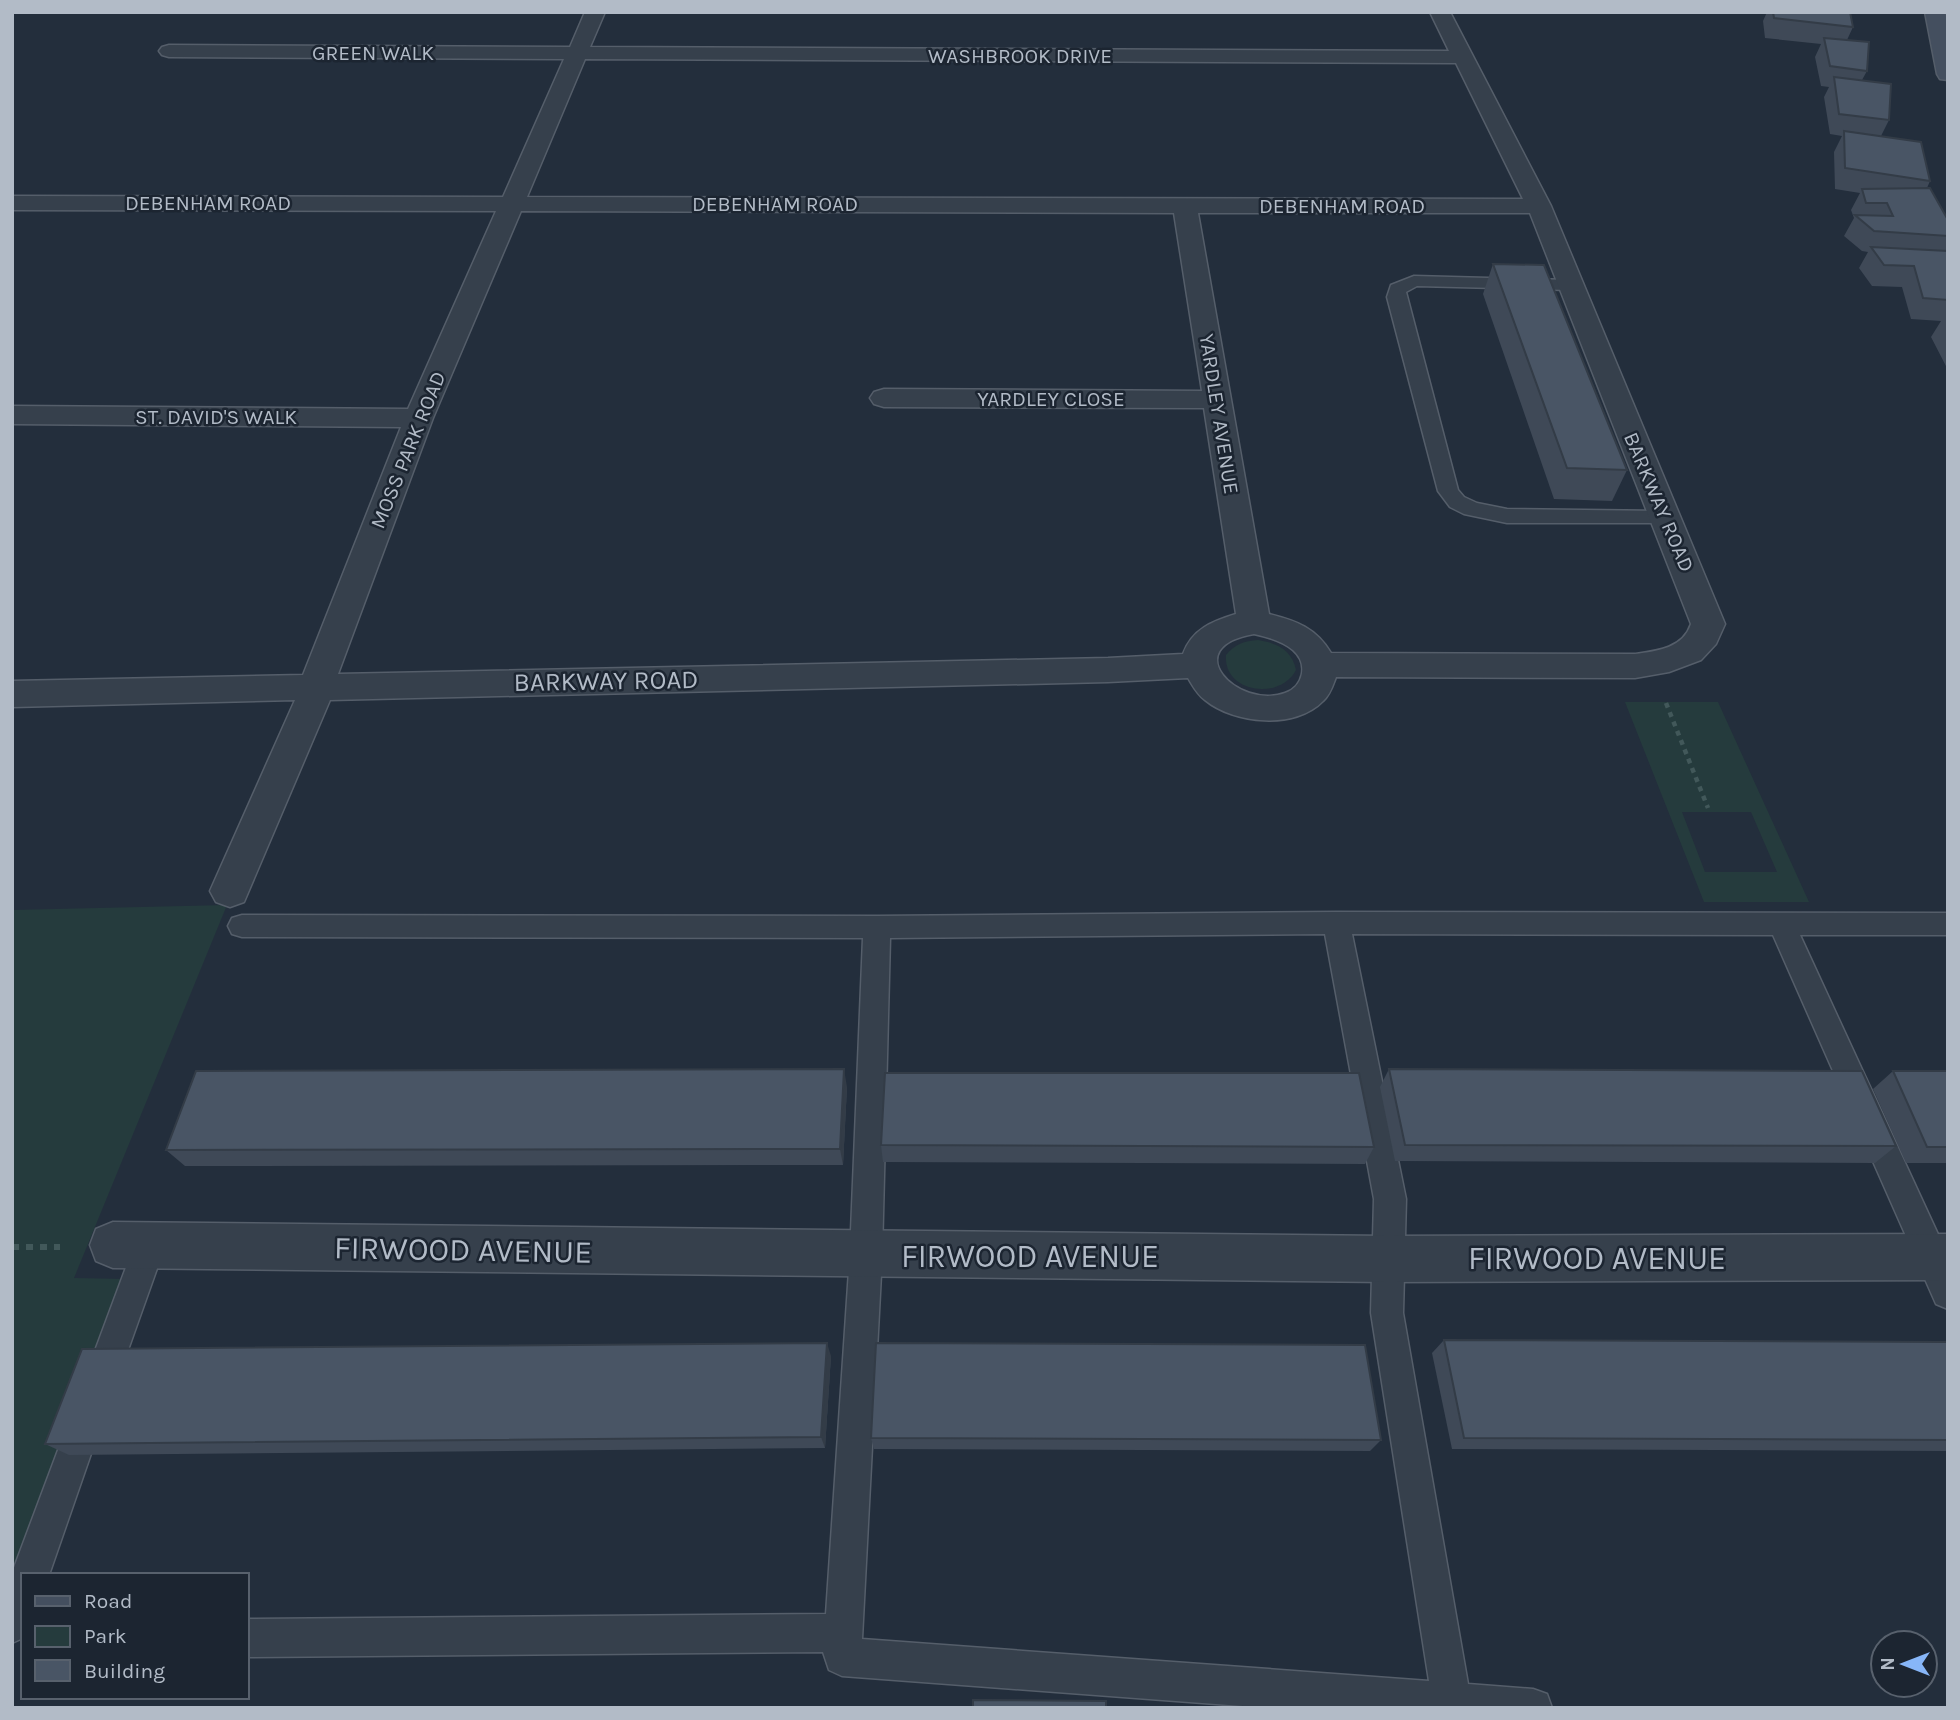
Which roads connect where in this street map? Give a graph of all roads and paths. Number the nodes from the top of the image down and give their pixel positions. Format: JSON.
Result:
{"nodes":[{"id":1,"x":595,"y":12,"type":"edge"},
{"id":2,"x":1440,"y":12,"type":"edge"},
{"id":3,"x":1935,"y":12,"type":"edge"},
{"id":4,"x":169,"y":51,"type":"dead end"},
{"id":5,"x":577,"y":54,"type":"junction"},
{"id":6,"x":1464,"y":57,"type":"junction"},
{"id":7,"x":1948,"y":74,"type":"edge"},
{"id":8,"x":514,"y":203,"type":"junction"},
{"id":9,"x":12,"y":204,"type":"edge"},
{"id":10,"x":1185,"y":205,"type":"junction"},
{"id":11,"x":1539,"y":206,"type":"junction"},
{"id":12,"x":1569,"y":285,"type":"junction"},
{"id":13,"x":884,"y":397,"type":"dead end"},
{"id":14,"x":1217,"y":400,"type":"junction"},
{"id":15,"x":12,"y":415,"type":"edge"},
{"id":16,"x":419,"y":418,"type":"junction"},
{"id":17,"x":1664,"y":517,"type":"junction"},
{"id":18,"x":1254,"y":622,"type":"junction"},
{"id":19,"x":1647,"y":664,"type":"junction"},
{"id":20,"x":1200,"y":665,"type":"junction"},
{"id":21,"x":1322,"y":665,"type":"junction"},
{"id":22,"x":317,"y":687,"type":"junction"},
{"id":23,"x":12,"y":694,"type":"edge"},
{"id":24,"x":1708,"y":808,"type":"dead end"},
{"id":25,"x":230,"y":891,"type":"dead end"},
{"id":26,"x":1336,"y":923,"type":"junction"},
{"id":27,"x":1948,"y":924,"type":"edge"},
{"id":28,"x":1783,"y":925,"type":"junction"},
{"id":29,"x":242,"y":926,"type":"dead end"},
{"id":30,"x":877,"y":927,"type":"junction"},
{"id":31,"x":131,"y":1246,"type":"joint"},
{"id":32,"x":866,"y":1255,"type":"junction"},
{"id":33,"x":1387,"y":1259,"type":"junction"},
{"id":34,"x":1942,"y":1269,"type":"edge"},
{"id":35,"x":31,"y":1573,"type":"edge"},
{"id":36,"x":21,"y":1600,"type":"edge"},
{"id":37,"x":12,"y":1624,"type":"edge"},
{"id":38,"x":843,"y":1633,"type":"junction"},
{"id":39,"x":248,"y":1638,"type":"edge"},
{"id":40,"x":1452,"y":1703,"type":"junction"},
{"id":41,"x":1532,"y":1708,"type":"edge"}],
"edges":[{"from":1,"to":5,"type":"street","name":"MOSS PARK ROAD"},
{"from":2,"to":6,"type":"street","name":"BARKWAY ROAD"},
{"from":3,"to":7,"type":"main road"},
{"from":4,"to":5,"type":"street","name":"GREEN WALK"},
{"from":5,"to":6,"type":"street","name":"WASHBROOK DRIVE"},
{"from":5,"to":8,"type":"street","name":"MOSS PARK ROAD"},
{"from":6,"to":11,"type":"street","name":"BARKWAY ROAD"},
{"from":8,"to":9,"type":"street","name":"DEBENHAM ROAD"},
{"from":8,"to":10,"type":"street","name":"DEBENHAM ROAD"},
{"from":8,"to":16,"type":"street","name":"MOSS PARK ROAD"},
{"from":10,"to":11,"type":"street","name":"DEBENHAM ROAD"},
{"from":10,"to":14,"type":"street","name":"YARDLEY AVENUE"},
{"from":11,"to":12,"type":"street","name":"BARKWAY ROAD"},
{"from":12,"to":17,"type":"street","name":"BARKWAY ROAD"},
{"from":12,"to":17,"type":"lane"},
{"from":13,"to":14,"type":"street","name":"YARDLEY CLOSE"},
{"from":14,"to":18,"type":"street","name":"YARDLEY AVENUE"},
{"from":15,"to":16,"type":"street","name":"ST. DAVID'S WALK"},
{"from":16,"to":22,"type":"street","name":"MOSS PARK ROAD"},
{"from":17,"to":19,"type":"street","name":"BARKWAY ROAD"},
{"from":18,"to":20,"type":"street"},
{"from":18,"to":21,"type":"street"},
{"from":19,"to":21,"type":"street","name":"BARKWAY ROAD"},
{"from":19,"to":24,"type":"path"},
{"from":20,"to":21,"type":"street"},
{"from":20,"to":22,"type":"street","name":"BARKWAY ROAD"},
{"from":22,"to":23,"type":"street","name":"BARKWAY ROAD"},
{"from":22,"to":25,"type":"street","name":"MOSS PARK ROAD"},
{"from":26,"to":28,"type":"lane"},
{"from":26,"to":30,"type":"lane"},
{"from":26,"to":33,"type":"lane"},
{"from":27,"to":28,"type":"lane"},
{"from":28,"to":34,"type":"lane"},
{"from":29,"to":30,"type":"lane"},
{"from":30,"to":32,"type":"lane"},
{"from":31,"to":32,"type":"street","name":"FIRWOOD AVENUE"},
{"from":31,"to":35,"type":"lane"},
{"from":32,"to":33,"type":"street","name":"FIRWOOD AVENUE"},
{"from":32,"to":38,"type":"lane"},
{"from":33,"to":34,"type":"street","name":"FIRWOOD AVENUE"},
{"from":33,"to":40,"type":"lane"},
{"from":36,"to":37,"type":"lane"},
{"from":38,"to":39,"type":"lane"},
{"from":38,"to":40,"type":"lane"},
{"from":40,"to":41,"type":"lane"}]}
